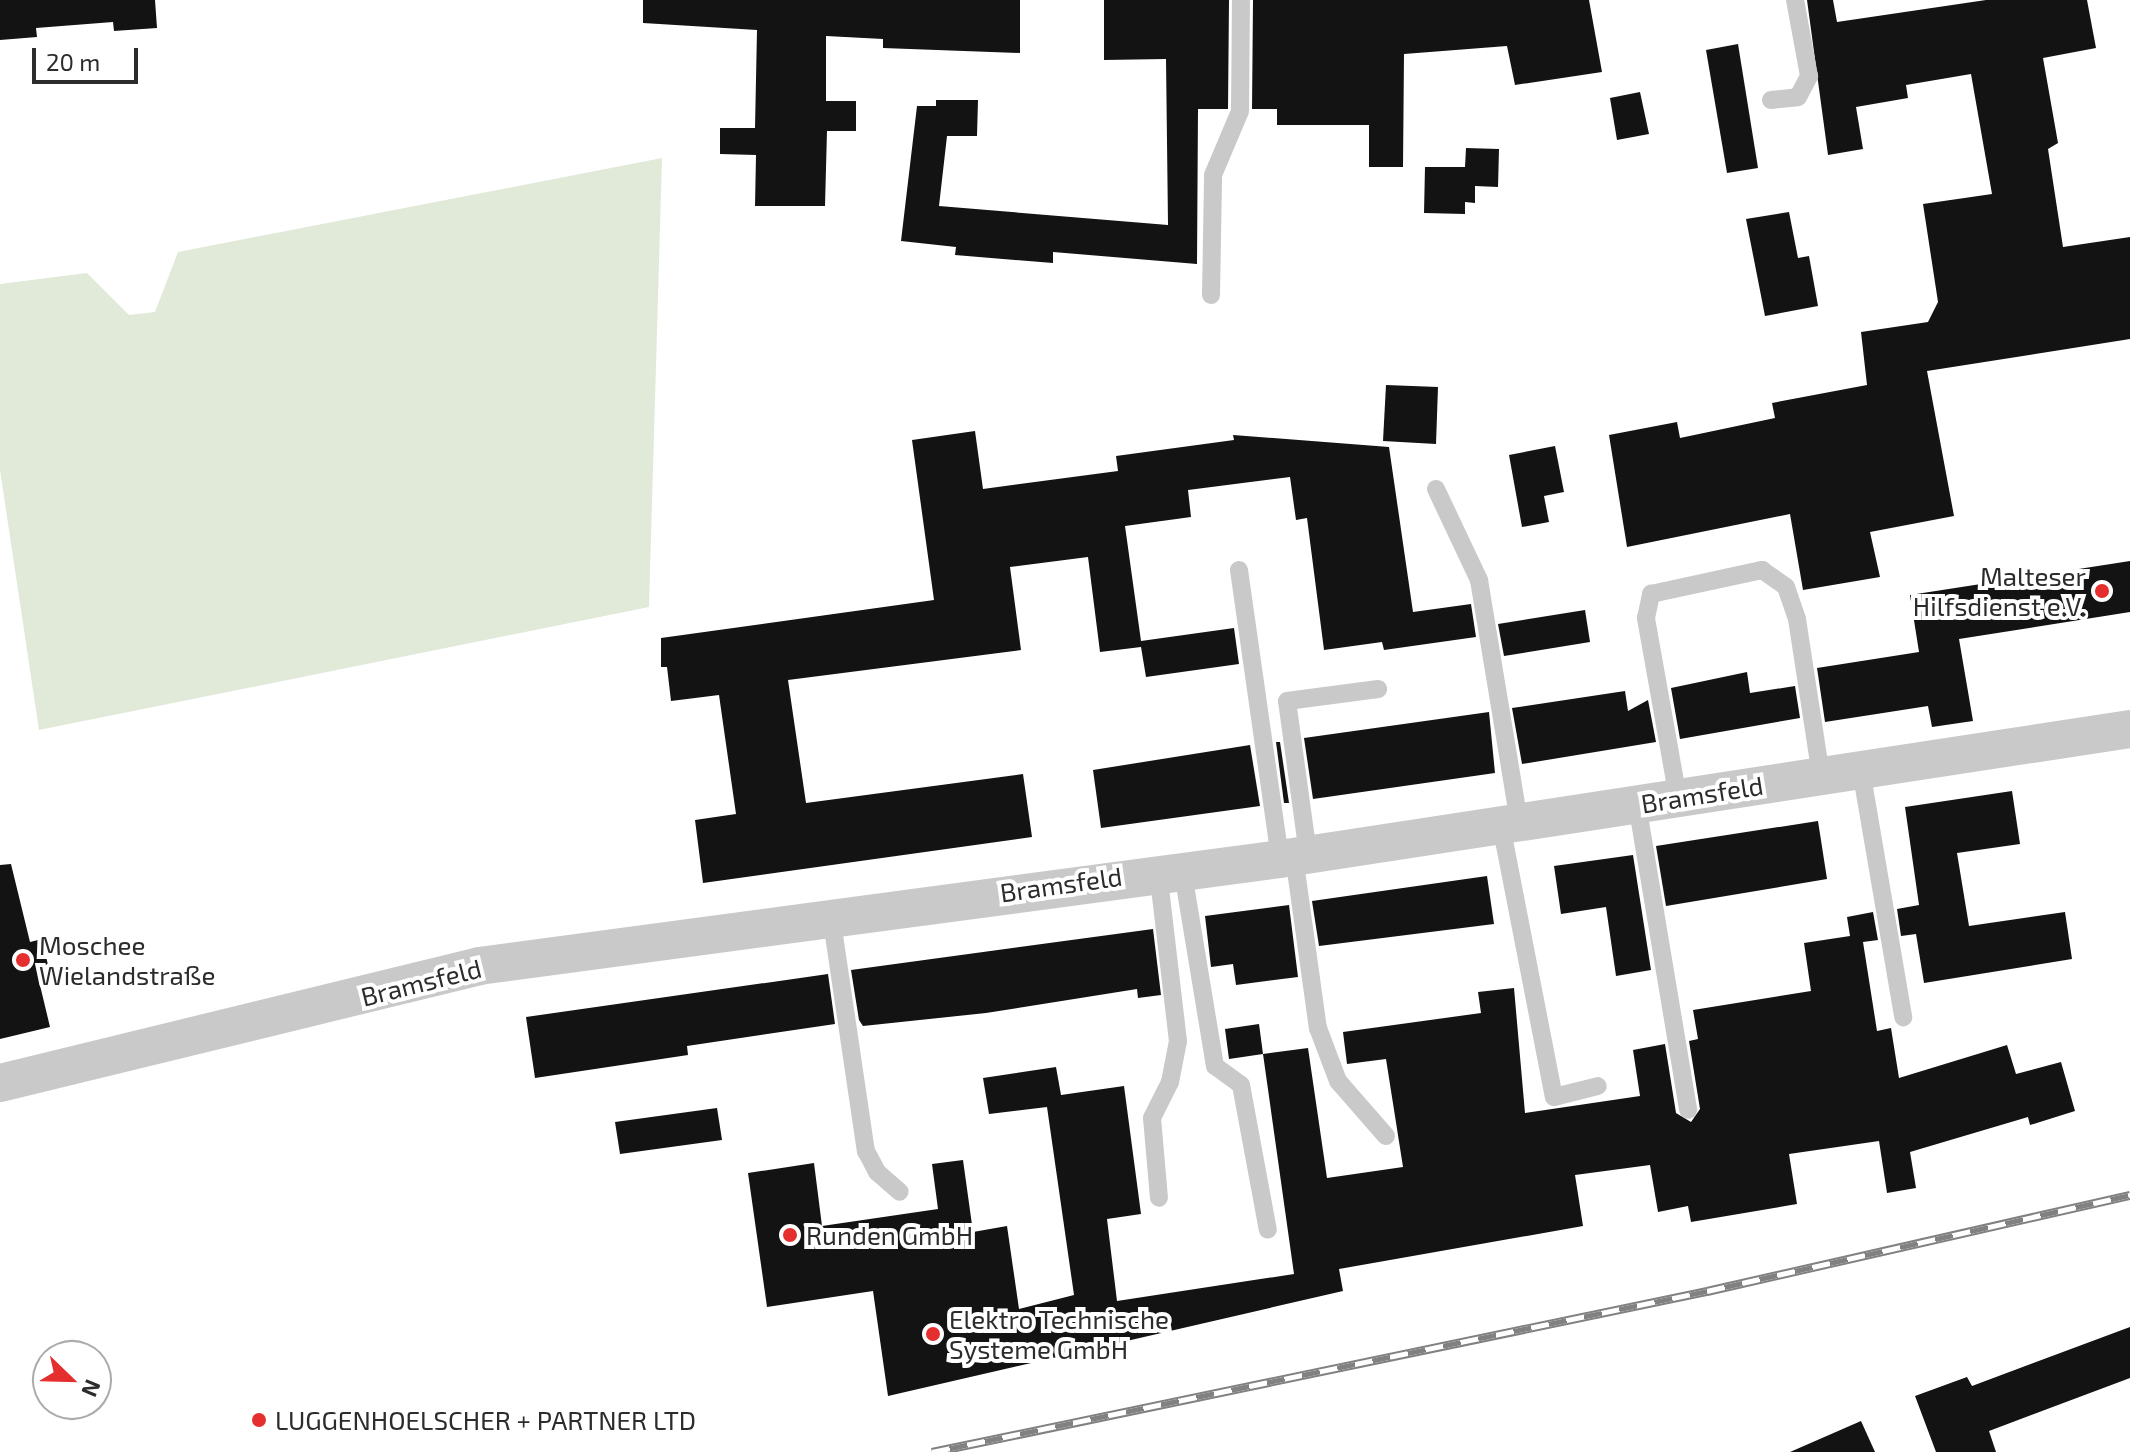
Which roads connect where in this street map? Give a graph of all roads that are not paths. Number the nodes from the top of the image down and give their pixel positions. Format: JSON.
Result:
{"nodes":[{"id":1,"x":1241,"y":0,"type":"edge"},
{"id":2,"x":1795,"y":0,"type":"edge"},
{"id":3,"x":1771,"y":100,"type":"dead end"},
{"id":4,"x":1211,"y":295,"type":"dead end"},
{"id":5,"x":1436,"y":489,"type":"dead end"},
{"id":6,"x":1239,"y":570,"type":"dead end"},
{"id":7,"x":1378,"y":689,"type":"dead end"},
{"id":8,"x":2130,"y":729,"type":"edge"},
{"id":9,"x":1861,"y":770,"type":"junction"},
{"id":10,"x":1821,"y":776,"type":"junction"},
{"id":11,"x":1678,"y":798,"type":"junction"},
{"id":12,"x":1637,"y":804,"type":"junction"},
{"id":13,"x":1510,"y":824,"type":"junction"},
{"id":14,"x":1294,"y":856,"type":"junction"},
{"id":15,"x":1170,"y":869,"type":"junction"},
{"id":16,"x":831,"y":915,"type":"junction"},
{"id":17,"x":1903,"y":1017,"type":"dead end"},
{"id":18,"x":0,"y":1083,"type":"edge"},
{"id":19,"x":1598,"y":1086,"type":"dead end"},
{"id":20,"x":1688,"y":1110,"type":"dead end"},
{"id":21,"x":1386,"y":1136,"type":"dead end"},
{"id":22,"x":900,"y":1192,"type":"dead end"},
{"id":23,"x":1159,"y":1198,"type":"dead end"},
{"id":24,"x":1268,"y":1230,"type":"dead end"}],
"edges":[{"from":1,"to":4,"type":"lane"},
{"from":2,"to":3,"type":"lane"},
{"from":5,"to":13,"type":"lane"},
{"from":6,"to":14,"type":"lane"},
{"from":7,"to":14,"type":"lane"},
{"from":8,"to":9,"type":"street","name":"Bramsfeld"},
{"from":9,"to":10,"type":"street","name":"Bramsfeld"},
{"from":9,"to":17,"type":"lane"},
{"from":10,"to":11,"type":"street","name":"Bramsfeld"},
{"from":10,"to":11,"type":"lane"},
{"from":11,"to":12,"type":"street","name":"Bramsfeld"},
{"from":12,"to":13,"type":"street","name":"Bramsfeld"},
{"from":12,"to":20,"type":"lane"},
{"from":13,"to":14,"type":"street","name":"Bramsfeld"},
{"from":13,"to":19,"type":"lane"},
{"from":14,"to":15,"type":"street","name":"Bramsfeld"},
{"from":14,"to":21,"type":"lane"},
{"from":15,"to":16,"type":"street","name":"Bramsfeld"},
{"from":15,"to":23,"type":"lane"},
{"from":15,"to":24,"type":"lane"},
{"from":16,"to":18,"type":"street","name":"Bramsfeld"},
{"from":16,"to":22,"type":"lane"}]}
